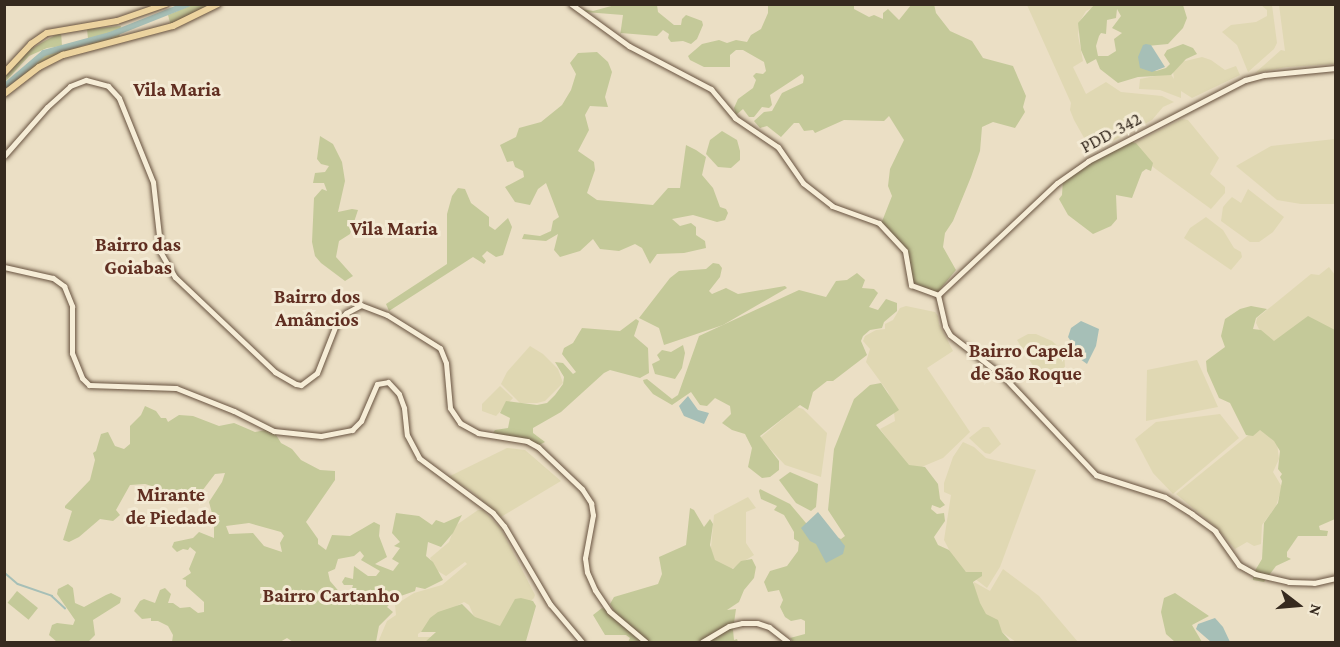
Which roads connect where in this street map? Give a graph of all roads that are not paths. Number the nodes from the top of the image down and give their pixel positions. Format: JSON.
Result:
{"nodes":[{"id":1,"x":166,"y":4,"type":"edge"},
{"id":2,"x":218,"y":4,"type":"edge"},
{"id":3,"x":571,"y":4,"type":"edge"},
{"id":4,"x":1335,"y":68,"type":"edge"},
{"id":5,"x":4,"y":73,"type":"edge"},
{"id":6,"x":4,"y":94,"type":"edge"},
{"id":7,"x":4,"y":156,"type":"edge"},
{"id":8,"x":4,"y":267,"type":"edge"},
{"id":9,"x":938,"y":295,"type":"junction"},
{"id":10,"x":1335,"y":578,"type":"edge"},
{"id":11,"x":582,"y":642,"type":"edge"},
{"id":12,"x":646,"y":642,"type":"edge"},
{"id":13,"x":702,"y":642,"type":"edge"},
{"id":14,"x":788,"y":642,"type":"edge"}],
"edges":[{"from":1,"to":5,"type":"main road"},
{"from":2,"to":6,"type":"main road"},
{"from":3,"to":9,"type":"street"},
{"from":4,"to":9,"type":"street","name":"PDD-342","number":"PDD-342"},
{"from":7,"to":12,"type":"street"},
{"from":8,"to":11,"type":"street"},
{"from":9,"to":10,"type":"street"},
{"from":13,"to":14,"type":"street"}]}
